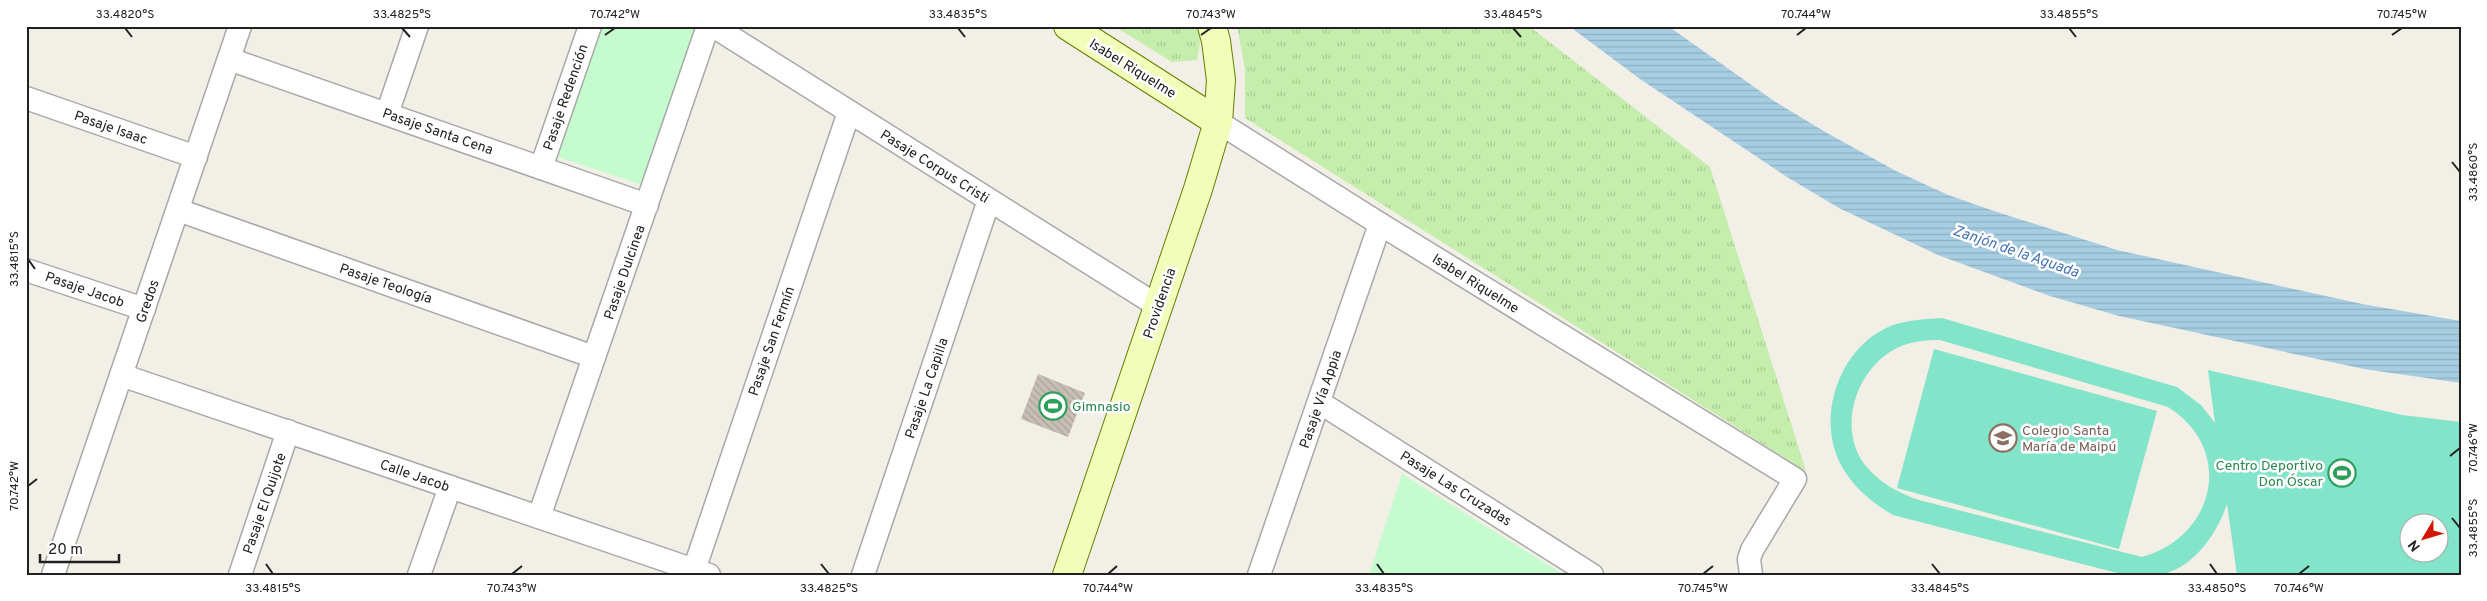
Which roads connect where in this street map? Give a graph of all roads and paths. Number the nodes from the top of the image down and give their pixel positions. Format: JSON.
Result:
{"nodes":[{"id":1,"x":240,"y":26,"type":"edge"},
{"id":2,"x":417,"y":26,"type":"edge"},
{"id":3,"x":590,"y":26,"type":"edge"},
{"id":4,"x":708,"y":26,"type":"edge"},
{"id":5,"x":712,"y":26,"type":"edge"},
{"id":6,"x":1068,"y":26,"type":"edge"},
{"id":7,"x":1212,"y":26,"type":"edge"},
{"id":8,"x":229,"y":59,"type":"junction"},
{"id":9,"x":26,"y":98,"type":"edge"},
{"id":10,"x":849,"y":112,"type":"junction"},
{"id":11,"x":387,"y":114,"type":"junction"},
{"id":12,"x":1218,"y":122,"type":"junction"},
{"id":13,"x":196,"y":157,"type":"junction"},
{"id":14,"x":541,"y":168,"type":"junction"},
{"id":15,"x":989,"y":200,"type":"junction"},
{"id":16,"x":647,"y":205,"type":"junction"},
{"id":17,"x":178,"y":210,"type":"junction"},
{"id":18,"x":1380,"y":224,"type":"junction"},
{"id":19,"x":26,"y":270,"type":"edge"},
{"id":20,"x":1158,"y":306,"type":"junction"},
{"id":21,"x":144,"y":309,"type":"junction"},
{"id":22,"x":594,"y":357,"type":"junction"},
{"id":23,"x":121,"y":375,"type":"junction"},
{"id":24,"x":1319,"y":402,"type":"junction"},
{"id":25,"x":288,"y":432,"type":"junction"},
{"id":26,"x":450,"y":486,"type":"junction"},
{"id":27,"x":539,"y":517,"type":"junction"},
{"id":28,"x":687,"y":571,"type":"edge"},
{"id":29,"x":53,"y":575,"type":"edge"},
{"id":30,"x":240,"y":575,"type":"edge"},
{"id":31,"x":418,"y":575,"type":"edge"},
{"id":32,"x":863,"y":575,"type":"edge"},
{"id":33,"x":1067,"y":575,"type":"edge"},
{"id":34,"x":1260,"y":575,"type":"edge"},
{"id":35,"x":1592,"y":575,"type":"edge"},
{"id":36,"x":1751,"y":575,"type":"edge"}],
"edges":[{"from":1,"to":8,"type":"street","name":"Gredos"},
{"from":2,"to":11,"type":"street"},
{"from":3,"to":14,"type":"street","name":"Pasaje Redención"},
{"from":4,"to":16,"type":"street","name":"Pasaje Dulcinea"},
{"from":5,"to":10,"type":"street","name":"Pasaje Corpus Cristi"},
{"from":6,"to":12,"type":"street","name":"Isabel Riquelme"},
{"from":7,"to":12,"type":"street","name":"Providencia"},
{"from":8,"to":11,"type":"street","name":"Pasaje Santa Cena"},
{"from":8,"to":13,"type":"street","name":"Gredos"},
{"from":9,"to":13,"type":"street","name":"Pasaje Isaac"},
{"from":10,"to":15,"type":"street","name":"Pasaje Corpus Cristi"},
{"from":10,"to":28,"type":"street","name":"Pasaje San Fermín"},
{"from":11,"to":14,"type":"street","name":"Pasaje Santa Cena"},
{"from":12,"to":18,"type":"street","name":"Isabel Riquelme"},
{"from":12,"to":20,"type":"street","name":"Providencia"},
{"from":13,"to":17,"type":"street","name":"Gredos"},
{"from":14,"to":16,"type":"street","name":"Pasaje Santa Cena"},
{"from":15,"to":20,"type":"street","name":"Pasaje Corpus Cristi"},
{"from":15,"to":32,"type":"street","name":"Pasaje La Capilla"},
{"from":16,"to":22,"type":"street","name":"Pasaje Dulcinea"},
{"from":17,"to":21,"type":"street","name":"Gredos"},
{"from":17,"to":22,"type":"street","name":"Pasaje Teología"},
{"from":18,"to":24,"type":"street","name":"Pasaje Vía Appia"},
{"from":18,"to":36,"type":"street","name":"Isabel Riquelme"},
{"from":19,"to":21,"type":"street","name":"Pasaje Jacob"},
{"from":20,"to":33,"type":"street","name":"Providencia"},
{"from":21,"to":23,"type":"street","name":"Gredos"},
{"from":22,"to":27,"type":"street","name":"Pasaje Dulcinea"},
{"from":23,"to":25,"type":"street","name":"Calle Jacob"},
{"from":23,"to":29,"type":"street","name":"Gredos"},
{"from":24,"to":34,"type":"street","name":"Pasaje Vía Appia"},
{"from":24,"to":35,"type":"street","name":"Pasaje Las Cruzadas"},
{"from":25,"to":26,"type":"street","name":"Calle Jacob"},
{"from":25,"to":30,"type":"street","name":"Pasaje El Quijote"},
{"from":26,"to":27,"type":"street","name":"Calle Jacob"},
{"from":26,"to":31,"type":"street"},
{"from":27,"to":28,"type":"street","name":"Calle Jacob"}]}
